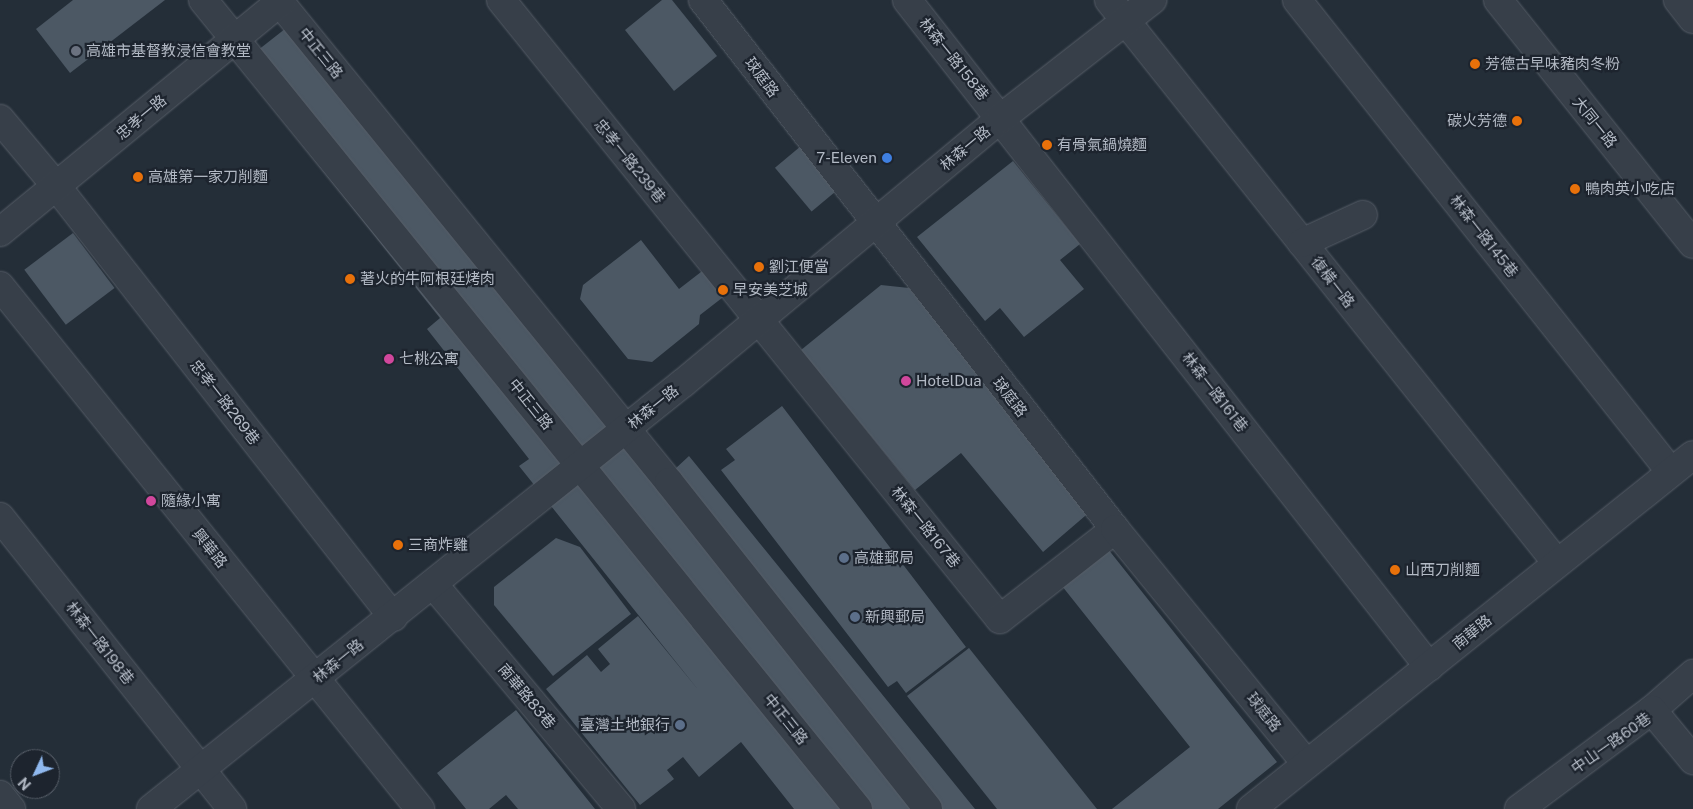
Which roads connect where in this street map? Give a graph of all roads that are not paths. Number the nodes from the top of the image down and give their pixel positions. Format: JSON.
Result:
{"nodes":[{"id":1,"x":203,"y":0,"type":"edge"},
{"id":2,"x":501,"y":0,"type":"edge"},
{"id":3,"x":703,"y":0,"type":"edge"},
{"id":4,"x":907,"y":0,"type":"edge"},
{"id":5,"x":1152,"y":0,"type":"edge"},
{"id":6,"x":1297,"y":0,"type":"edge"},
{"id":7,"x":1498,"y":0,"type":"edge"},
{"id":8,"x":1678,"y":0,"type":"edge"},
{"id":9,"x":280,"y":1,"type":"edge"},
{"id":10,"x":1117,"y":10,"type":"edge"},
{"id":11,"x":1693,"y":19,"type":"edge"},
{"id":12,"x":235,"y":39,"type":"junction"},
{"id":13,"x":1001,"y":118,"type":"junction"},
{"id":14,"x":0,"y":119,"type":"edge"},
{"id":15,"x":57,"y":187,"type":"junction"},
{"id":16,"x":1363,"y":215,"type":"dead end"},
{"id":17,"x":875,"y":224,"type":"junction"},
{"id":18,"x":0,"y":232,"type":"edge"},
{"id":19,"x":1302,"y":242,"type":"junction"},
{"id":20,"x":1693,"y":244,"type":"edge"},
{"id":21,"x":0,"y":286,"type":"edge"},
{"id":22,"x":760,"y":321,"type":"junction"},
{"id":23,"x":626,"y":429,"type":"junction"},
{"id":24,"x":1693,"y":455,"type":"edge"},
{"id":25,"x":580,"y":465,"type":"junction"},
{"id":26,"x":1671,"y":472,"type":"junction"},
{"id":27,"x":0,"y":517,"type":"edge"},
{"id":28,"x":1115,"y":529,"type":"junction"},
{"id":29,"x":1557,"y":563,"type":"junction"},
{"id":30,"x":433,"y":584,"type":"junction"},
{"id":31,"x":393,"y":617,"type":"junction"},
{"id":32,"x":1428,"y":667,"type":"junction"},
{"id":33,"x":1693,"y":674,"type":"edge"},
{"id":34,"x":316,"y":679,"type":"junction"},
{"id":35,"x":1652,"y":710,"type":"junction"},
{"id":36,"x":1693,"y":760,"type":"edge"},
{"id":37,"x":1307,"y":764,"type":"junction"},
{"id":38,"x":200,"y":768,"type":"junction"},
{"id":39,"x":0,"y":795,"type":"edge"},
{"id":40,"x":1262,"y":806,"type":"edge"},
{"id":41,"x":11,"y":809,"type":"edge"},
{"id":42,"x":151,"y":809,"type":"edge"},
{"id":43,"x":232,"y":809,"type":"edge"},
{"id":44,"x":420,"y":809,"type":"edge"},
{"id":45,"x":621,"y":809,"type":"edge"},
{"id":46,"x":858,"y":809,"type":"edge"},
{"id":47,"x":928,"y":809,"type":"edge"},
{"id":48,"x":1519,"y":809,"type":"edge"}],
"edges":[{"from":1,"to":12,"type":"street","name":"中正三路"},
{"from":2,"to":22,"type":"street","name":"忠孝一路239巷"},
{"from":3,"to":17,"type":"street","name":"球庭路"},
{"from":4,"to":13,"type":"street","name":"林森一路158巷"},
{"from":5,"to":10,"type":"street","name":"林森一路"},
{"from":6,"to":26,"type":"street","name":"林森一路145巷"},
{"from":7,"to":20,"type":"street","name":"大同一路"},
{"from":8,"to":11,"type":"street"},
{"from":9,"to":12,"type":"street","name":"忠孝一路"},
{"from":9,"to":23,"type":"street","name":"中正三路"},
{"from":10,"to":13,"type":"street","name":"林森一路"},
{"from":10,"to":19,"type":"street","name":"復橫一路"},
{"from":12,"to":15,"type":"street","name":"忠孝一路"},
{"from":12,"to":25,"type":"street","name":"中正三路"},
{"from":13,"to":17,"type":"street","name":"林森一路"},
{"from":13,"to":32,"type":"street","name":"林森一路161巷"},
{"from":14,"to":15,"type":"street","name":"忠孝一路269巷"},
{"from":15,"to":18,"type":"street","name":"忠孝一路"},
{"from":15,"to":31,"type":"street","name":"忠孝一路269巷"},
{"from":16,"to":19,"type":"street"},
{"from":17,"to":22,"type":"street","name":"林森一路"},
{"from":17,"to":28,"type":"street","name":"球庭路"},
{"from":19,"to":29,"type":"street","name":"復橫一路"},
{"from":21,"to":34,"type":"street","name":"興華路"},
{"from":22,"to":23,"type":"street","name":"林森一路"},
{"from":22,"to":28,"type":"street","name":"林森一路167巷"},
{"from":23,"to":25,"type":"street","name":"林森一路"},
{"from":23,"to":47,"type":"street","name":"中正三路"},
{"from":24,"to":26,"type":"street","name":"南華路"},
{"from":25,"to":30,"type":"street","name":"林森一路"},
{"from":25,"to":46,"type":"street","name":"中正三路"},
{"from":26,"to":29,"type":"street","name":"南華路"},
{"from":27,"to":38,"type":"street","name":"林森一路198巷"},
{"from":28,"to":37,"type":"street","name":"球庭路"},
{"from":29,"to":32,"type":"street","name":"南華路"},
{"from":30,"to":31,"type":"street","name":"林森一路"},
{"from":30,"to":45,"type":"street","name":"南華路83巷"},
{"from":31,"to":34,"type":"street","name":"林森一路"},
{"from":32,"to":37,"type":"street","name":"南華路"},
{"from":33,"to":35,"type":"street"},
{"from":34,"to":38,"type":"street","name":"林森一路"},
{"from":34,"to":44,"type":"street","name":"興華路"},
{"from":35,"to":36,"type":"street","name":"中山一路60巷"},
{"from":35,"to":48,"type":"street","name":"中山一路60巷"},
{"from":37,"to":40,"type":"street","name":"南華路"},
{"from":38,"to":42,"type":"street","name":"林森一路"},
{"from":38,"to":43,"type":"street","name":"林森一路198巷"},
{"from":39,"to":41,"type":"street"}]}
